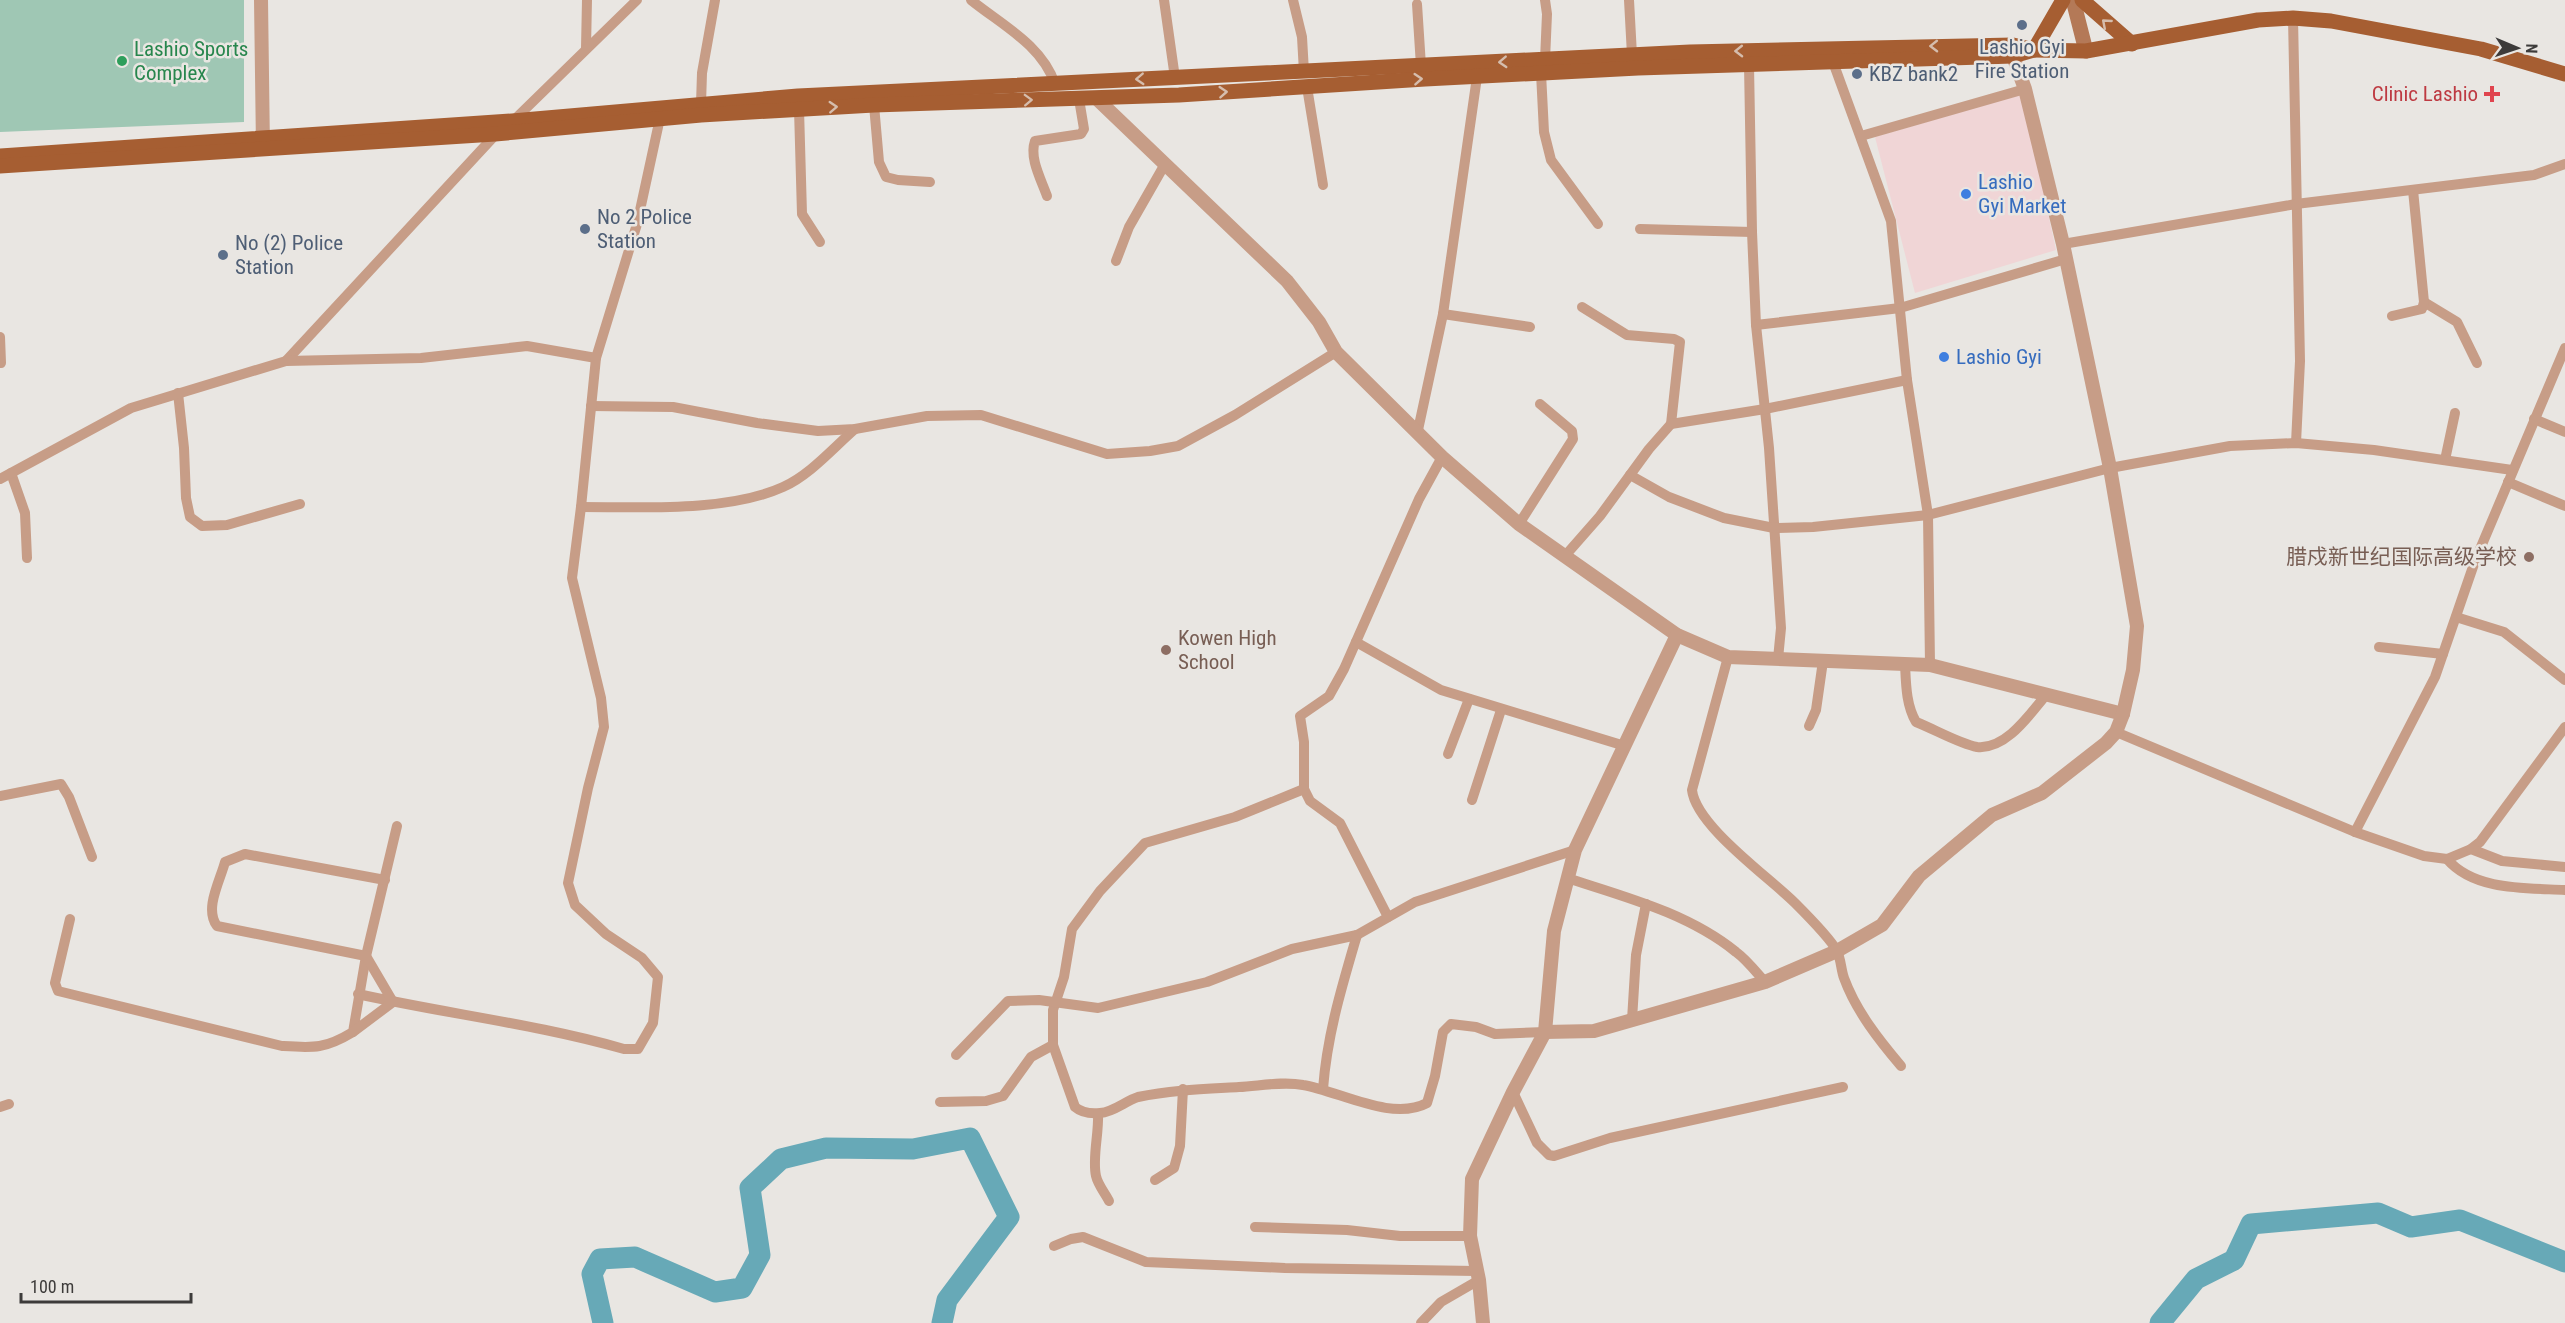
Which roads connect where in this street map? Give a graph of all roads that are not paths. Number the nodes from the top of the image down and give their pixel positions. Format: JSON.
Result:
{"nodes":[{"id":1,"x":261,"y":0,"type":"edge"},
{"id":2,"x":587,"y":0,"type":"edge"},
{"id":3,"x":637,"y":0,"type":"edge"},
{"id":4,"x":715,"y":0,"type":"edge"},
{"id":5,"x":972,"y":0,"type":"edge"},
{"id":6,"x":1164,"y":0,"type":"edge"},
{"id":7,"x":1293,"y":0,"type":"edge"},
{"id":8,"x":1545,"y":0,"type":"edge"},
{"id":9,"x":1629,"y":0,"type":"edge"},
{"id":10,"x":2063,"y":0,"type":"edge"},
{"id":11,"x":2073,"y":0,"type":"edge"},
{"id":12,"x":2082,"y":0,"type":"edge"},
{"id":13,"x":1417,"y":4,"type":"dead end"},
{"id":14,"x":2293,"y":18,"type":"junction"},
{"id":15,"x":2132,"y":44,"type":"junction"},
{"id":16,"x":586,"y":48,"type":"junction"},
{"id":17,"x":2034,"y":50,"type":"junction"},
{"id":18,"x":2086,"y":51,"type":"junction"},
{"id":19,"x":1632,"y":55,"type":"junction"},
{"id":20,"x":2013,"y":56,"type":"junction"},
{"id":21,"x":1833,"y":62,"type":"junction"},
{"id":22,"x":1749,"y":65,"type":"junction"},
{"id":23,"x":1421,"y":66,"type":"junction"},
{"id":24,"x":1543,"y":66,"type":"junction"},
{"id":25,"x":2565,"y":74,"type":"edge"},
{"id":26,"x":1477,"y":77,"type":"junction"},
{"id":27,"x":1175,"y":78,"type":"junction"},
{"id":28,"x":1305,"y":79,"type":"junction"},
{"id":29,"x":1055,"y":84,"type":"junction"},
{"id":30,"x":2025,"y":89,"type":"junction"},
{"id":31,"x":1096,"y":98,"type":"junction"},
{"id":32,"x":1079,"y":99,"type":"junction"},
{"id":33,"x":701,"y":104,"type":"junction"},
{"id":34,"x":874,"y":105,"type":"junction"},
{"id":35,"x":800,"y":109,"type":"junction"},
{"id":36,"x":660,"y":118,"type":"junction"},
{"id":37,"x":512,"y":122,"type":"junction"},
{"id":38,"x":495,"y":134,"type":"junction"},
{"id":39,"x":1861,"y":136,"type":"junction"},
{"id":40,"x":263,"y":142,"type":"junction"},
{"id":41,"x":0,"y":156,"type":"edge"},
{"id":42,"x":1165,"y":164,"type":"junction"},
{"id":43,"x":2565,"y":164,"type":"edge"},
{"id":44,"x":0,"y":166,"type":"edge"},
{"id":45,"x":930,"y":182,"type":"dead end"},
{"id":46,"x":1323,"y":185,"type":"dead end"},
{"id":47,"x":2414,"y":190,"type":"junction"},
{"id":48,"x":1047,"y":196,"type":"dead end"},
{"id":49,"x":2296,"y":204,"type":"junction"},
{"id":50,"x":1598,"y":224,"type":"dead end"},
{"id":51,"x":1640,"y":229,"type":"dead end"},
{"id":52,"x":1752,"y":232,"type":"junction"},
{"id":53,"x":820,"y":242,"type":"dead end"},
{"id":54,"x":2063,"y":244,"type":"junction"},
{"id":55,"x":2066,"y":259,"type":"junction"},
{"id":56,"x":1116,"y":261,"type":"dead end"},
{"id":57,"x":2424,"y":302,"type":"junction"},
{"id":58,"x":1582,"y":307,"type":"dead end"},
{"id":59,"x":1900,"y":308,"type":"junction"},
{"id":60,"x":1443,"y":314,"type":"junction"},
{"id":61,"x":2392,"y":316,"type":"dead end"},
{"id":62,"x":1756,"y":326,"type":"junction"},
{"id":63,"x":1530,"y":327,"type":"dead end"},
{"id":64,"x":0,"y":337,"type":"edge"},
{"id":65,"x":2565,"y":348,"type":"edge"},
{"id":66,"x":1336,"y":352,"type":"junction"},
{"id":67,"x":596,"y":358,"type":"junction"},
{"id":68,"x":286,"y":361,"type":"junction"},
{"id":69,"x":1,"y":363,"type":"edge"},
{"id":70,"x":2477,"y":363,"type":"dead end"},
{"id":71,"x":1907,"y":380,"type":"junction"},
{"id":72,"x":178,"y":393,"type":"junction"},
{"id":73,"x":1540,"y":404,"type":"dead end"},
{"id":74,"x":591,"y":405,"type":"junction"},
{"id":75,"x":1765,"y":409,"type":"junction"},
{"id":76,"x":2455,"y":413,"type":"dead end"},
{"id":77,"x":2534,"y":419,"type":"junction"},
{"id":78,"x":1671,"y":424,"type":"junction"},
{"id":79,"x":855,"y":429,"type":"junction"},
{"id":80,"x":1418,"y":430,"type":"junction"},
{"id":81,"x":2565,"y":432,"type":"edge"},
{"id":82,"x":2296,"y":443,"type":"junction"},
{"id":83,"x":1442,"y":457,"type":"junction"},
{"id":84,"x":2445,"y":460,"type":"junction"},
{"id":85,"x":2110,"y":468,"type":"junction"},
{"id":86,"x":2512,"y":470,"type":"junction"},
{"id":87,"x":11,"y":473,"type":"junction"},
{"id":88,"x":1630,"y":475,"type":"junction"},
{"id":89,"x":0,"y":479,"type":"edge"},
{"id":90,"x":2508,"y":482,"type":"junction"},
{"id":91,"x":300,"y":504,"type":"dead end"},
{"id":92,"x":2565,"y":506,"type":"edge"},
{"id":93,"x":582,"y":507,"type":"junction"},
{"id":94,"x":1928,"y":515,"type":"junction"},
{"id":95,"x":1519,"y":524,"type":"junction"},
{"id":96,"x":1774,"y":528,"type":"junction"},
{"id":97,"x":1564,"y":557,"type":"junction"},
{"id":98,"x":27,"y":558,"type":"dead end"},
{"id":99,"x":2456,"y":617,"type":"junction"},
{"id":100,"x":1677,"y":635,"type":"junction"},
{"id":101,"x":1356,"y":642,"type":"junction"},
{"id":102,"x":2379,"y":647,"type":"dead end"},
{"id":103,"x":2443,"y":654,"type":"junction"},
{"id":104,"x":1728,"y":657,"type":"junction"},
{"id":105,"x":1778,"y":659,"type":"junction"},
{"id":106,"x":1823,"y":661,"type":"junction"},
{"id":107,"x":1905,"y":664,"type":"junction"},
{"id":108,"x":1930,"y":665,"type":"junction"},
{"id":109,"x":2565,"y":680,"type":"edge"},
{"id":110,"x":2046,"y":695,"type":"junction"},
{"id":111,"x":1469,"y":699,"type":"junction"},
{"id":112,"x":1501,"y":710,"type":"junction"},
{"id":113,"x":2123,"y":714,"type":"junction"},
{"id":114,"x":1809,"y":726,"type":"dead end"},
{"id":115,"x":2565,"y":727,"type":"edge"},
{"id":116,"x":2116,"y":732,"type":"junction"},
{"id":117,"x":1625,"y":746,"type":"junction"},
{"id":118,"x":1448,"y":754,"type":"dead end"},
{"id":119,"x":1304,"y":789,"type":"junction"},
{"id":120,"x":0,"y":796,"type":"edge"},
{"id":121,"x":1472,"y":800,"type":"dead end"},
{"id":122,"x":397,"y":826,"type":"dead end"},
{"id":123,"x":2355,"y":832,"type":"junction"},
{"id":124,"x":2471,"y":849,"type":"junction"},
{"id":125,"x":1575,"y":850,"type":"junction"},
{"id":126,"x":92,"y":857,"type":"dead end"},
{"id":127,"x":2447,"y":859,"type":"junction"},
{"id":128,"x":2565,"y":867,"type":"edge"},
{"id":129,"x":1567,"y":878,"type":"junction"},
{"id":130,"x":385,"y":880,"type":"junction"},
{"id":131,"x":2565,"y":890,"type":"edge"},
{"id":132,"x":1646,"y":904,"type":"junction"},
{"id":133,"x":1388,"y":917,"type":"junction"},
{"id":134,"x":70,"y":919,"type":"dead end"},
{"id":135,"x":1357,"y":935,"type":"junction"},
{"id":136,"x":1837,"y":951,"type":"junction"},
{"id":137,"x":366,"y":956,"type":"junction"},
{"id":138,"x":1765,"y":982,"type":"junction"},
{"id":139,"x":358,"y":994,"type":"junction"},
{"id":140,"x":393,"y":1002,"type":"junction"},
{"id":141,"x":1055,"y":1003,"type":"junction"},
{"id":142,"x":1632,"y":1020,"type":"junction"},
{"id":143,"x":353,"y":1032,"type":"junction"},
{"id":144,"x":1545,"y":1032,"type":"junction"},
{"id":145,"x":1053,"y":1045,"type":"junction"},
{"id":146,"x":956,"y":1055,"type":"dead end"},
{"id":147,"x":1901,"y":1066,"type":"dead end"},
{"id":148,"x":1843,"y":1087,"type":"dead end"},
{"id":149,"x":1183,"y":1089,"type":"junction"},
{"id":150,"x":1323,"y":1089,"type":"junction"},
{"id":151,"x":1513,"y":1092,"type":"junction"},
{"id":152,"x":940,"y":1102,"type":"dead end"},
{"id":153,"x":1098,"y":1114,"type":"junction"},
{"id":154,"x":1155,"y":1180,"type":"dead end"},
{"id":155,"x":1109,"y":1201,"type":"dead end"},
{"id":156,"x":1255,"y":1227,"type":"dead end"},
{"id":157,"x":1470,"y":1236,"type":"junction"},
{"id":158,"x":1054,"y":1246,"type":"dead end"},
{"id":159,"x":1477,"y":1275,"type":"junction"},
{"id":160,"x":1421,"y":1323,"type":"edge"},
{"id":161,"x":1483,"y":1323,"type":"edge"}],
"edges":[{"from":1,"to":40,"type":"street"},
{"from":2,"to":16,"type":"street"},
{"from":3,"to":16,"type":"street"},
{"from":4,"to":33,"type":"street"},
{"from":5,"to":29,"type":"street"},
{"from":6,"to":27,"type":"street"},
{"from":7,"to":28,"type":"street"},
{"from":8,"to":24,"type":"street"},
{"from":9,"to":19,"type":"street"},
{"from":10,"to":17,"type":"main road"},
{"from":11,"to":18,"type":"main road"},
{"from":15,"to":12,"type":"main road","one_way":true},
{"from":13,"to":23,"type":"street"},
{"from":14,"to":15,"type":"main road"},
{"from":14,"to":25,"type":"main road"},
{"from":14,"to":49,"type":"street"},
{"from":15,"to":18,"type":"main road"},
{"from":16,"to":37,"type":"street"},
{"from":17,"to":18,"type":"main road"},
{"from":17,"to":19,"type":"main road","one_way":true},
{"from":17,"to":20,"type":"main road"},
{"from":19,"to":24,"type":"main road"},
{"from":20,"to":21,"type":"main road"},
{"from":20,"to":30,"type":"street"},
{"from":21,"to":22,"type":"main road"},
{"from":21,"to":39,"type":"street"},
{"from":22,"to":24,"type":"main road"},
{"from":22,"to":52,"type":"street"},
{"from":24,"to":23,"type":"main road","one_way":true},
{"from":23,"to":28,"type":"main road"},
{"from":24,"to":26,"type":"main road"},
{"from":24,"to":50,"type":"street"},
{"from":28,"to":26,"type":"main road","one_way":true},
{"from":26,"to":60,"type":"street"},
{"from":27,"to":28,"type":"main road"},
{"from":27,"to":29,"type":"main road","one_way":true},
{"from":31,"to":28,"type":"main road","one_way":true},
{"from":28,"to":46,"type":"street"},
{"from":29,"to":33,"type":"main road"},
{"from":30,"to":39,"type":"street"},
{"from":30,"to":54,"type":"street"},
{"from":31,"to":32,"type":"main road"},
{"from":31,"to":42,"type":"street"},
{"from":34,"to":32,"type":"main road","one_way":true},
{"from":32,"to":48,"type":"street"},
{"from":33,"to":37,"type":"main road"},
{"from":35,"to":34,"type":"main road","one_way":true},
{"from":34,"to":45,"type":"street"},
{"from":35,"to":36,"type":"main road"},
{"from":35,"to":53,"type":"street"},
{"from":36,"to":38,"type":"main road"},
{"from":36,"to":67,"type":"street"},
{"from":37,"to":38,"type":"street"},
{"from":37,"to":40,"type":"main road"},
{"from":38,"to":40,"type":"main road"},
{"from":38,"to":68,"type":"street"},
{"from":39,"to":59,"type":"street"},
{"from":40,"to":41,"type":"main road"},
{"from":40,"to":44,"type":"main road"},
{"from":42,"to":56,"type":"street"},
{"from":42,"to":66,"type":"street"},
{"from":43,"to":47,"type":"street"},
{"from":47,"to":49,"type":"street"},
{"from":47,"to":57,"type":"street"},
{"from":49,"to":54,"type":"street"},
{"from":49,"to":82,"type":"street"},
{"from":51,"to":52,"type":"street"},
{"from":52,"to":62,"type":"street"},
{"from":54,"to":55,"type":"street"},
{"from":55,"to":59,"type":"street"},
{"from":55,"to":85,"type":"street"},
{"from":57,"to":61,"type":"street"},
{"from":57,"to":70,"type":"street"},
{"from":58,"to":78,"type":"street"},
{"from":59,"to":62,"type":"street"},
{"from":59,"to":71,"type":"street"},
{"from":60,"to":63,"type":"street"},
{"from":60,"to":80,"type":"street"},
{"from":62,"to":75,"type":"street"},
{"from":64,"to":69,"type":"street"},
{"from":65,"to":77,"type":"street"},
{"from":66,"to":79,"type":"street"},
{"from":66,"to":80,"type":"street"},
{"from":67,"to":68,"type":"street"},
{"from":67,"to":74,"type":"street"},
{"from":68,"to":72,"type":"street"},
{"from":71,"to":75,"type":"street"},
{"from":71,"to":94,"type":"street"},
{"from":72,"to":87,"type":"street"},
{"from":72,"to":91,"type":"street"},
{"from":73,"to":95,"type":"street"},
{"from":74,"to":79,"type":"street"},
{"from":74,"to":93,"type":"street"},
{"from":75,"to":78,"type":"street"},
{"from":75,"to":96,"type":"street"},
{"from":76,"to":84,"type":"street"},
{"from":77,"to":81,"type":"street"},
{"from":77,"to":86,"type":"street"},
{"from":78,"to":88,"type":"street"},
{"from":79,"to":93,"type":"street"},
{"from":80,"to":83,"type":"street"},
{"from":82,"to":84,"type":"street"},
{"from":82,"to":85,"type":"street"},
{"from":83,"to":95,"type":"street"},
{"from":83,"to":101,"type":"street"},
{"from":84,"to":86,"type":"street"},
{"from":85,"to":94,"type":"street"},
{"from":85,"to":113,"type":"street"},
{"from":86,"to":90,"type":"street"},
{"from":87,"to":89,"type":"street"},
{"from":87,"to":98,"type":"street"},
{"from":88,"to":96,"type":"street"},
{"from":88,"to":97,"type":"street"},
{"from":90,"to":92,"type":"street"},
{"from":90,"to":99,"type":"street"},
{"from":93,"to":140,"type":"street"},
{"from":94,"to":96,"type":"street"},
{"from":94,"to":108,"type":"street"},
{"from":95,"to":97,"type":"street"},
{"from":96,"to":105,"type":"street"},
{"from":97,"to":100,"type":"street"},
{"from":99,"to":103,"type":"street"},
{"from":99,"to":109,"type":"street"},
{"from":100,"to":104,"type":"street"},
{"from":100,"to":117,"type":"street"},
{"from":101,"to":111,"type":"street"},
{"from":101,"to":119,"type":"street"},
{"from":102,"to":103,"type":"street"},
{"from":103,"to":123,"type":"street"},
{"from":104,"to":105,"type":"street"},
{"from":104,"to":136,"type":"street"},
{"from":105,"to":106,"type":"street"},
{"from":106,"to":107,"type":"street"},
{"from":106,"to":114,"type":"street"},
{"from":107,"to":108,"type":"street"},
{"from":107,"to":110,"type":"street"},
{"from":108,"to":110,"type":"street"},
{"from":110,"to":113,"type":"street"},
{"from":111,"to":112,"type":"street"},
{"from":111,"to":118,"type":"street"},
{"from":112,"to":117,"type":"street"},
{"from":112,"to":121,"type":"street"},
{"from":113,"to":116,"type":"street"},
{"from":115,"to":124,"type":"street"},
{"from":116,"to":123,"type":"street"},
{"from":116,"to":136,"type":"street"},
{"from":117,"to":125,"type":"street"},
{"from":119,"to":133,"type":"street"},
{"from":119,"to":141,"type":"street"},
{"from":120,"to":126,"type":"street"},
{"from":122,"to":130,"type":"street"},
{"from":123,"to":127,"type":"street"},
{"from":124,"to":127,"type":"street"},
{"from":124,"to":128,"type":"street"},
{"from":125,"to":129,"type":"street"},
{"from":125,"to":133,"type":"street"},
{"from":127,"to":131,"type":"street"},
{"from":129,"to":132,"type":"street"},
{"from":129,"to":144,"type":"street"},
{"from":130,"to":137,"type":"street"},
{"from":130,"to":137,"type":"street"},
{"from":132,"to":138,"type":"street"},
{"from":132,"to":142,"type":"street"},
{"from":133,"to":135,"type":"street"},
{"from":134,"to":143,"type":"street"},
{"from":135,"to":141,"type":"street"},
{"from":135,"to":150,"type":"street"},
{"from":136,"to":138,"type":"street"},
{"from":136,"to":147,"type":"street"},
{"from":137,"to":139,"type":"street"},
{"from":137,"to":140,"type":"street"},
{"from":138,"to":142,"type":"street"},
{"from":139,"to":140,"type":"street"},
{"from":139,"to":143,"type":"street"},
{"from":140,"to":143,"type":"street"},
{"from":141,"to":145,"type":"street"},
{"from":141,"to":146,"type":"street"},
{"from":142,"to":144,"type":"street"},
{"from":144,"to":150,"type":"street"},
{"from":144,"to":151,"type":"street"},
{"from":145,"to":152,"type":"street"},
{"from":145,"to":153,"type":"street"},
{"from":148,"to":151,"type":"street"},
{"from":149,"to":150,"type":"street"},
{"from":149,"to":153,"type":"street"},
{"from":149,"to":154,"type":"street"},
{"from":151,"to":157,"type":"street"},
{"from":153,"to":155,"type":"street"},
{"from":156,"to":157,"type":"street"},
{"from":157,"to":159,"type":"street"},
{"from":158,"to":159,"type":"street"},
{"from":159,"to":160,"type":"street"},
{"from":159,"to":161,"type":"street"}]}
